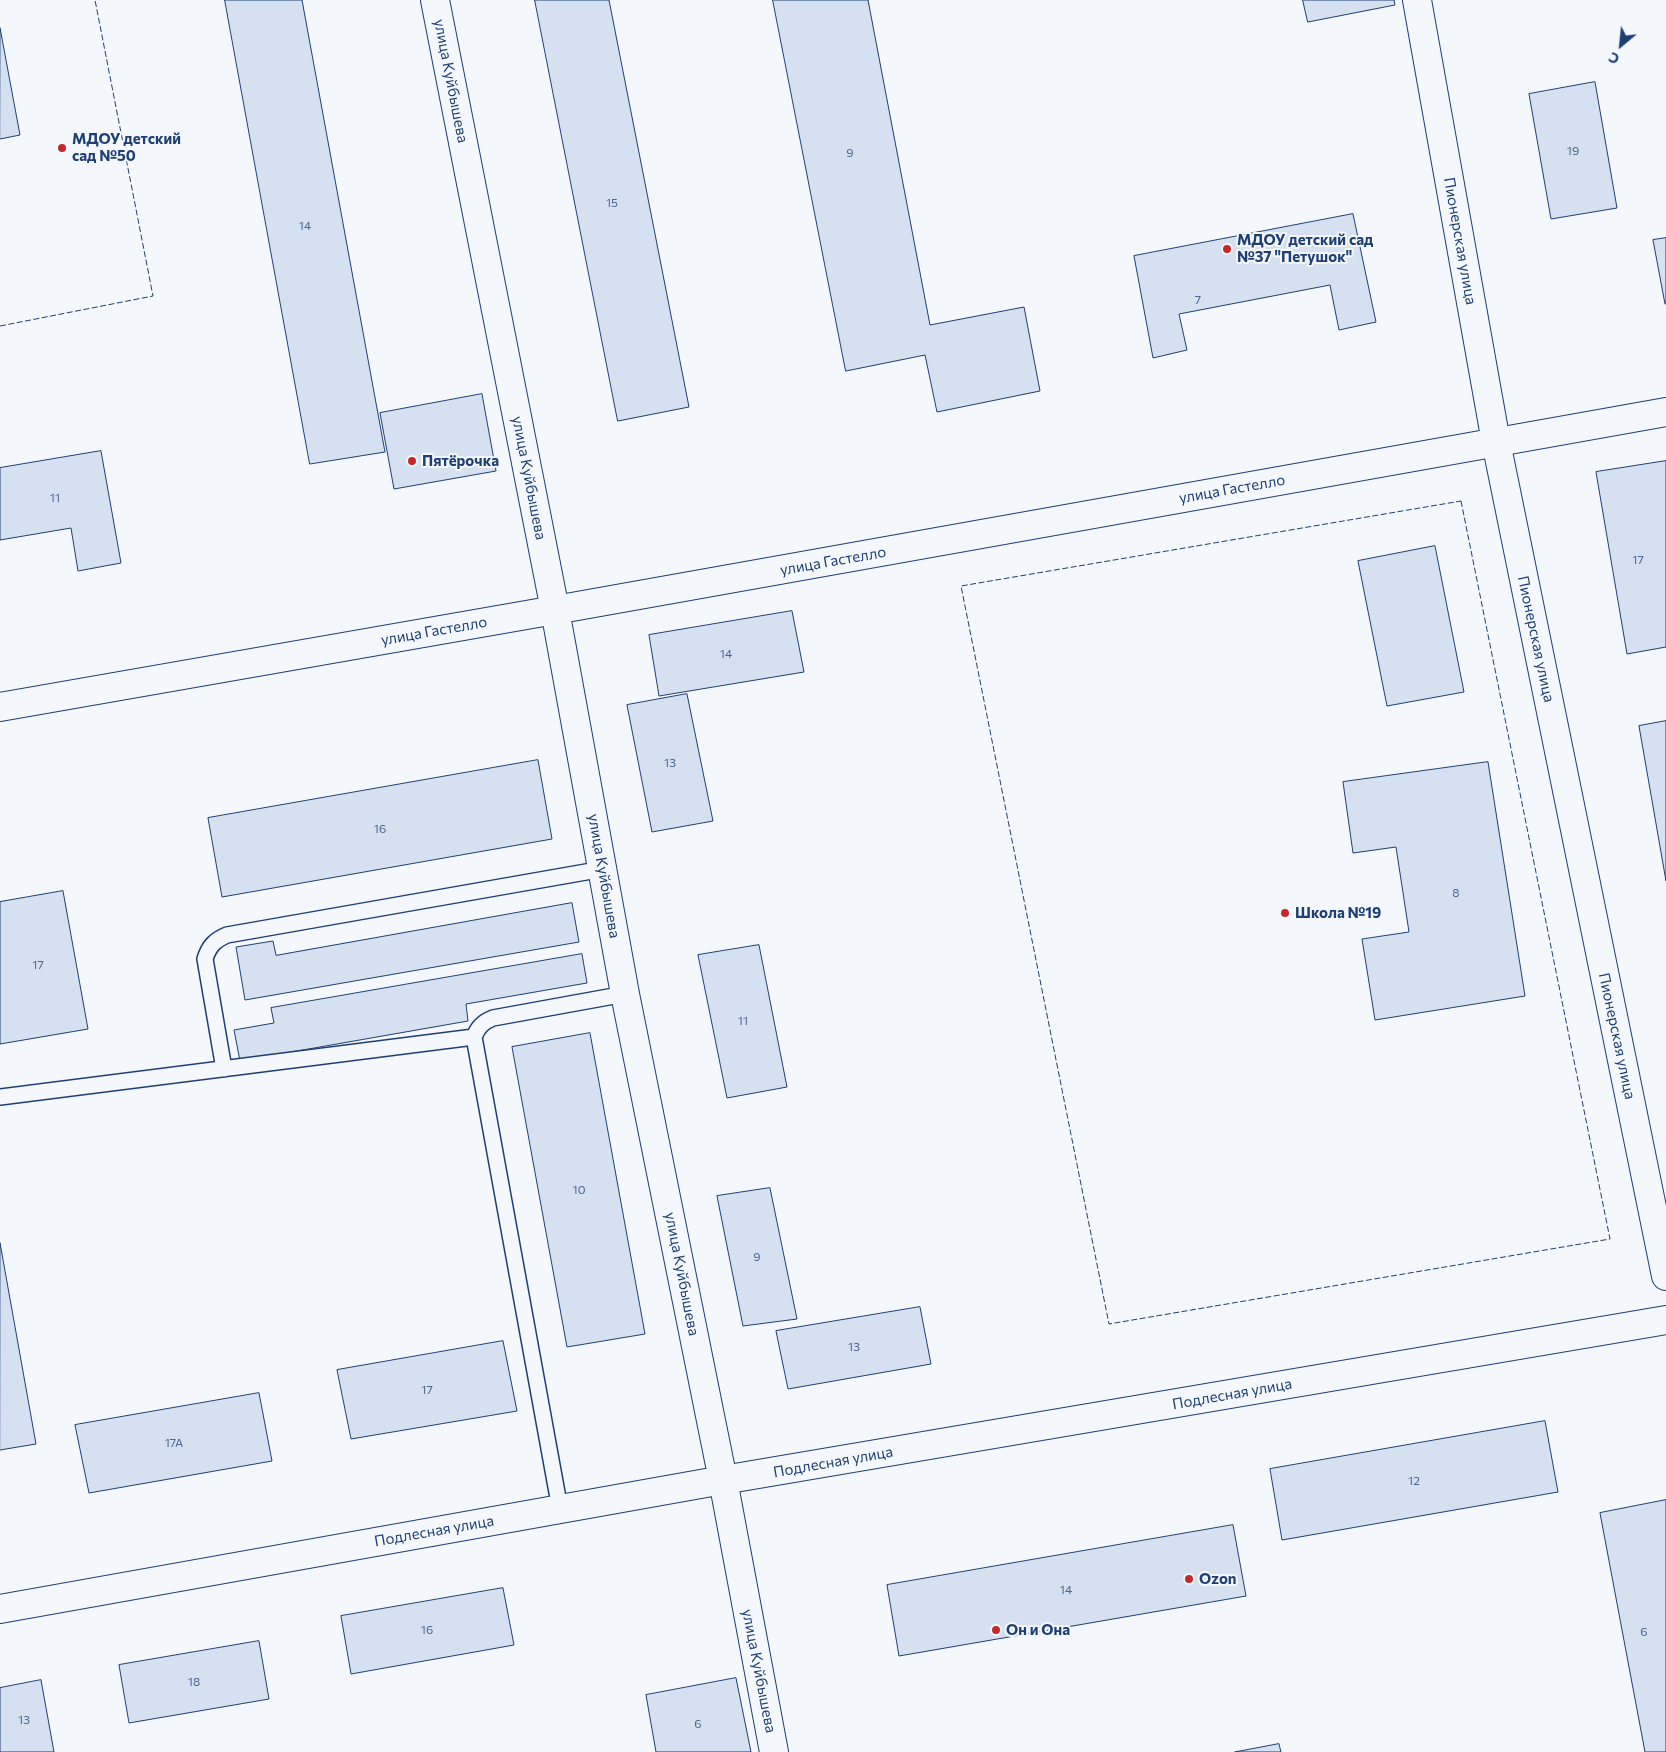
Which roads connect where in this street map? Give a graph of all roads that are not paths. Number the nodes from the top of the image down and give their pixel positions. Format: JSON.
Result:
{"nodes":[{"id":1,"x":435,"y":0,"type":"edge"},
{"id":2,"x":1418,"y":0,"type":"edge"},
{"id":3,"x":1666,"y":412,"type":"edge"},
{"id":4,"x":1496,"y":442,"type":"junction"},
{"id":5,"x":555,"y":610,"type":"junction"},
{"id":6,"x":0,"y":707,"type":"edge"},
{"id":7,"x":603,"y":869,"type":"junction"},
{"id":8,"x":626,"y":994,"type":"junction"},
{"id":9,"x":474,"y":1037,"type":"junction"},
{"id":10,"x":224,"y":1068,"type":"junction"},
{"id":11,"x":0,"y":1097,"type":"edge"},
{"id":12,"x":1666,"y":1276,"type":"edge"},
{"id":13,"x":1666,"y":1320,"type":"edge"},
{"id":14,"x":723,"y":1480,"type":"junction"},
{"id":15,"x":560,"y":1509,"type":"junction"},
{"id":16,"x":0,"y":1609,"type":"edge"},
{"id":17,"x":774,"y":1752,"type":"edge"}],
"edges":[{"from":1,"to":5,"type":"street","name":"улица Куйбышева"},
{"from":2,"to":4,"type":"street","name":"Пионерская улица"},
{"from":3,"to":4,"type":"street","name":"улица Гастелло"},
{"from":4,"to":5,"type":"street","name":"улица Гастелло"},
{"from":4,"to":12,"type":"street","name":"Пионерская улица"},
{"from":5,"to":6,"type":"street","name":"улица Гастелло"},
{"from":5,"to":7,"type":"street","name":"улица Куйбышева"},
{"from":7,"to":8,"type":"street","name":"улица Куйбышева"},
{"from":7,"to":10,"type":"lane"},
{"from":8,"to":9,"type":"lane"},
{"from":8,"to":14,"type":"street","name":"улица Куйбышева"},
{"from":9,"to":10,"type":"lane"},
{"from":9,"to":15,"type":"lane"},
{"from":10,"to":11,"type":"lane"},
{"from":13,"to":14,"type":"street","name":"Подлесная улица"},
{"from":14,"to":15,"type":"street","name":"Подлесная улица"},
{"from":14,"to":17,"type":"street","name":"улица Куйбышева"},
{"from":15,"to":16,"type":"street","name":"Подлесная улица"}]}
